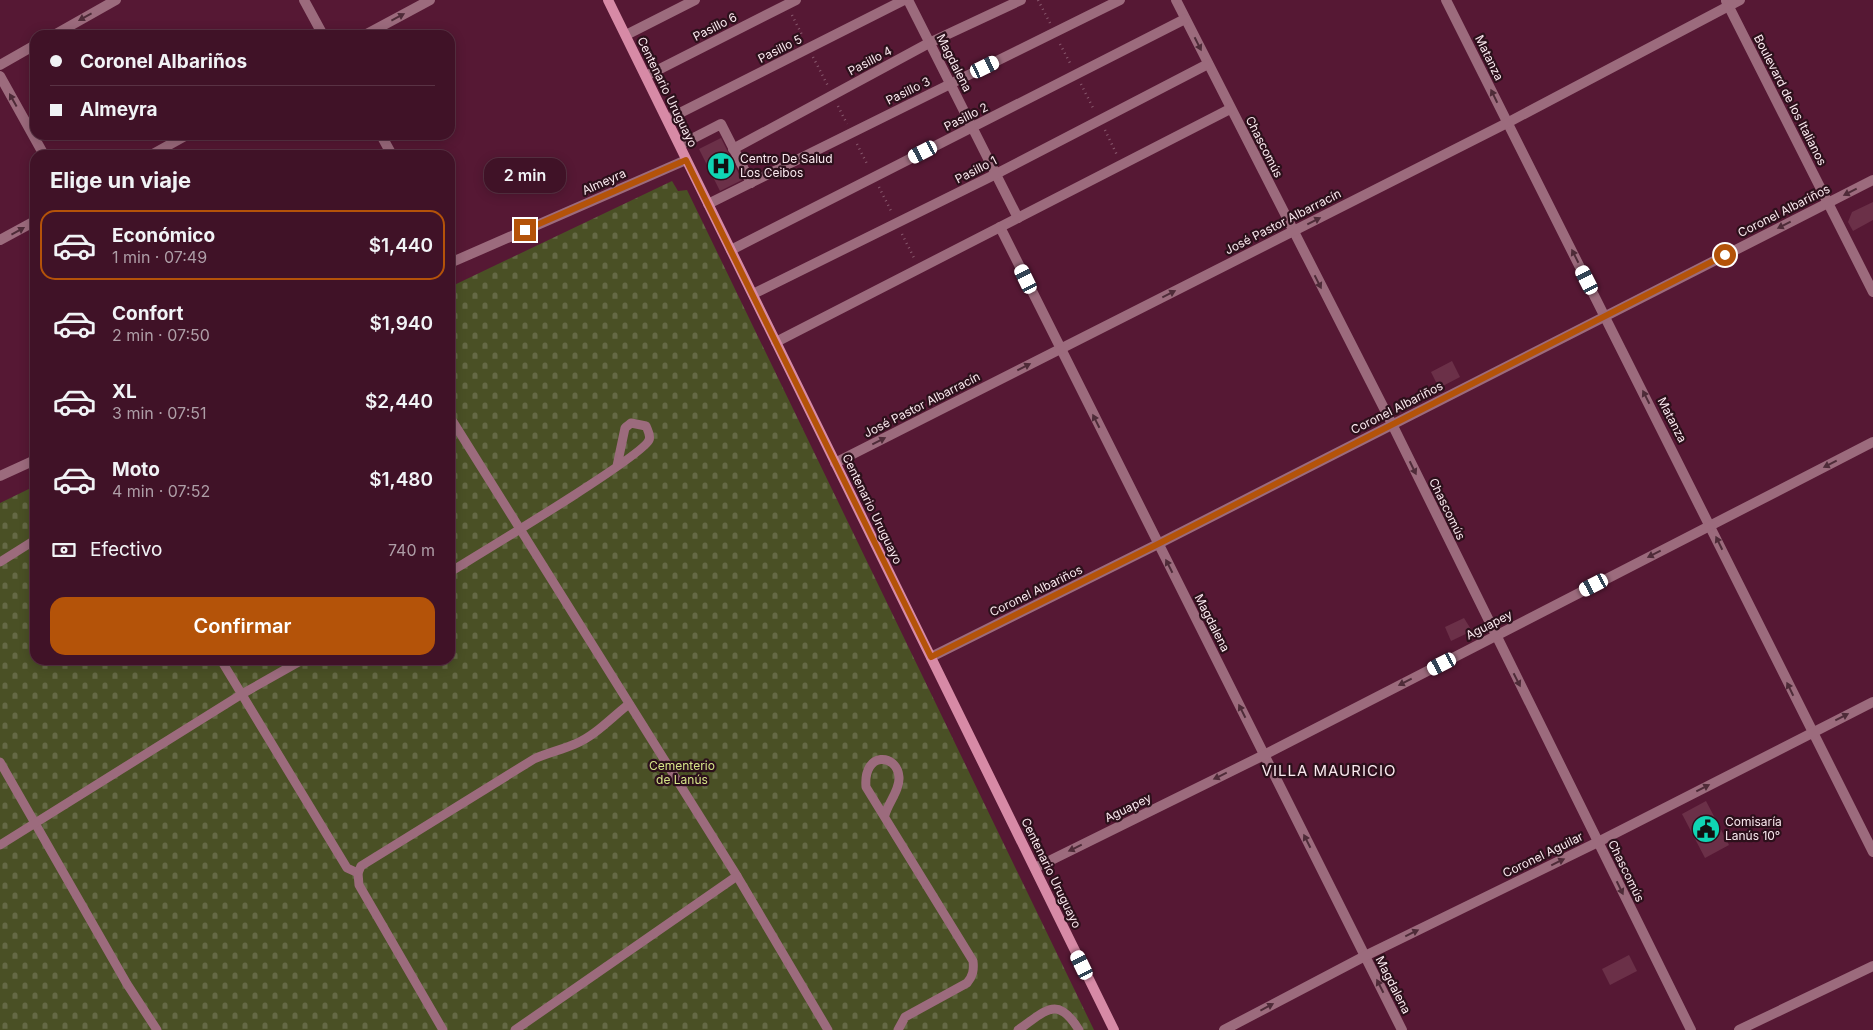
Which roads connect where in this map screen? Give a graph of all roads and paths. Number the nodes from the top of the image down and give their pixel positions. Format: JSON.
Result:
{"nodes":[{"id":1,"x":116,"y":0,"type":"edge"},
{"id":2,"x":304,"y":0,"type":"edge"},
{"id":3,"x":430,"y":0,"type":"edge"},
{"id":4,"x":608,"y":0,"type":"edge"},
{"id":5,"x":695,"y":0,"type":"edge"},
{"id":6,"x":796,"y":0,"type":"edge"},
{"id":7,"x":904,"y":0,"type":"edge"},
{"id":8,"x":908,"y":0,"type":"edge"},
{"id":9,"x":1021,"y":0,"type":"edge"},
{"id":10,"x":1120,"y":0,"type":"edge"},
{"id":11,"x":1176,"y":0,"type":"edge"},
{"id":12,"x":1446,"y":0,"type":"edge"},
{"id":13,"x":1740,"y":0,"type":"edge"},
{"id":14,"x":1727,"y":3,"type":"edge"},
{"id":15,"x":1185,"y":19,"type":"junction"},
{"id":16,"x":63,"y":30,"type":"edge"},
{"id":17,"x":320,"y":30,"type":"edge"},
{"id":18,"x":374,"y":30,"type":"edge"},
{"id":19,"x":626,"y":35,"type":"junction"},
{"id":20,"x":929,"y":44,"type":"junction"},
{"id":21,"x":30,"y":49,"type":"edge"},
{"id":22,"x":1208,"y":64,"type":"junction"},
{"id":23,"x":0,"y":65,"type":"edge"},
{"id":24,"x":0,"y":76,"type":"edge"},
{"id":25,"x":646,"y":76,"type":"junction"},
{"id":26,"x":950,"y":84,"type":"junction"},
{"id":27,"x":1230,"y":109,"type":"junction"},
{"id":28,"x":668,"y":119,"type":"junction"},
{"id":29,"x":1507,"y":123,"type":"junction"},
{"id":30,"x":972,"y":127,"type":"junction"},
{"id":31,"x":30,"y":130,"type":"edge"},
{"id":32,"x":178,"y":140,"type":"edge"},
{"id":33,"x":680,"y":145,"type":"junction"},
{"id":34,"x":733,"y":149,"type":"junction"},
{"id":35,"x":160,"y":150,"type":"edge"},
{"id":36,"x":686,"y":160,"type":"junction"},
{"id":37,"x":996,"y":174,"type":"junction"},
{"id":38,"x":1873,"y":180,"type":"edge"},
{"id":39,"x":751,"y":183,"type":"junction"},
{"id":40,"x":1827,"y":203,"type":"junction"},
{"id":41,"x":708,"y":204,"type":"junction"},
{"id":42,"x":1018,"y":218,"type":"junction"},
{"id":43,"x":30,"y":224,"type":"edge"},
{"id":44,"x":1000,"y":227,"type":"junction"},
{"id":45,"x":1292,"y":232,"type":"junction"},
{"id":46,"x":0,"y":240,"type":"edge"},
{"id":47,"x":731,"y":250,"type":"junction"},
{"id":48,"x":455,"y":258,"type":"edge"},
{"id":49,"x":1873,"y":292,"type":"edge"},
{"id":50,"x":753,"y":294,"type":"junction"},
{"id":51,"x":1605,"y":315,"type":"junction"},
{"id":52,"x":776,"y":342,"type":"junction"},
{"id":53,"x":1060,"y":349,"type":"junction"},
{"id":54,"x":1392,"y":424,"type":"junction"},
{"id":55,"x":455,"y":425,"type":"edge"},
{"id":56,"x":1873,"y":442,"type":"edge"},
{"id":57,"x":30,"y":462,"type":"edge"},
{"id":58,"x":835,"y":463,"type":"junction"},
{"id":59,"x":617,"y":466,"type":"junction"},
{"id":60,"x":0,"y":476,"type":"edge"},
{"id":61,"x":1710,"y":525,"type":"junction"},
{"id":62,"x":519,"y":530,"type":"junction"},
{"id":63,"x":30,"y":543,"type":"edge"},
{"id":64,"x":1158,"y":544,"type":"junction"},
{"id":65,"x":0,"y":562,"type":"edge"},
{"id":66,"x":455,"y":569,"type":"edge"},
{"id":67,"x":1495,"y":636,"type":"junction"},
{"id":68,"x":931,"y":657,"type":"junction"},
{"id":69,"x":224,"y":665,"type":"edge"},
{"id":70,"x":293,"y":665,"type":"edge"},
{"id":71,"x":242,"y":694,"type":"junction"},
{"id":72,"x":1873,"y":702,"type":"edge"},
{"id":73,"x":629,"y":704,"type":"junction"},
{"id":74,"x":1812,"y":733,"type":"junction"},
{"id":75,"x":1264,"y":754,"type":"junction"},
{"id":76,"x":0,"y":762,"type":"edge"},
{"id":77,"x":885,"y":815,"type":"junction"},
{"id":78,"x":36,"y":824,"type":"junction"},
{"id":79,"x":1598,"y":842,"type":"junction"},
{"id":80,"x":0,"y":845,"type":"edge"},
{"id":81,"x":1873,"y":852,"type":"edge"},
{"id":82,"x":1035,"y":868,"type":"junction"},
{"id":83,"x":358,"y":873,"type":"junction"},
{"id":84,"x":737,"y":876,"type":"junction"},
{"id":85,"x":1365,"y":956,"type":"junction"},
{"id":86,"x":1873,"y":966,"type":"edge"},
{"id":87,"x":157,"y":1030,"type":"edge"},
{"id":88,"x":443,"y":1030,"type":"edge"},
{"id":89,"x":515,"y":1030,"type":"edge"},
{"id":90,"x":828,"y":1030,"type":"edge"},
{"id":91,"x":898,"y":1030,"type":"edge"},
{"id":92,"x":1018,"y":1030,"type":"edge"},
{"id":93,"x":1079,"y":1030,"type":"edge"},
{"id":94,"x":1114,"y":1030,"type":"edge"},
{"id":95,"x":1224,"y":1030,"type":"edge"},
{"id":96,"x":1402,"y":1030,"type":"edge"},
{"id":97,"x":1691,"y":1030,"type":"edge"},
{"id":98,"x":1739,"y":1030,"type":"edge"}],
"edges":[{"from":1,"to":16,"type":"street","one_way":true},
{"from":2,"to":17,"type":"street"},
{"from":18,"to":3,"type":"street","one_way":true},
{"from":4,"to":19,"type":"main road","name":"Centenario Uruguayo"},
{"from":5,"to":19,"type":"street"},
{"from":6,"to":25,"type":"street","name":"Pasillo 6"},
{"from":7,"to":28,"type":"street","name":"Pasillo 5"},
{"from":8,"to":20,"type":"street","name":"Magdalena"},
{"from":9,"to":20,"type":"street","name":"Pasillo 4"},
{"from":10,"to":26,"type":"street","name":"Pasillo 3"},
{"from":11,"to":15,"type":"street","name":"Chascomús"},
{"from":29,"to":12,"type":"street","name":"Matanza","one_way":true},
{"from":13,"to":14,"type":"street","name":"José Pastor Albarracín"},
{"from":14,"to":29,"type":"street","name":"José Pastor Albarracín"},
{"from":14,"to":40,"type":"street","name":"Boulevard de los Italianos"},
{"from":15,"to":22,"type":"street","name":"Chascomús","one_way":true},
{"from":15,"to":30,"type":"street","name":"Pasillo 2"},
{"from":19,"to":25,"type":"main road","name":"Centenario Uruguayo"},
{"from":20,"to":26,"type":"street","name":"Magdalena"},
{"from":20,"to":34,"type":"street","name":"Pasillo 4"},
{"from":21,"to":23,"type":"street"},
{"from":22,"to":27,"type":"street","name":"Chascomús"},
{"from":22,"to":37,"type":"street","name":"Pasillo 1"},
{"from":31,"to":24,"type":"street","one_way":true},
{"from":25,"to":28,"type":"main road","name":"Centenario Uruguayo"},
{"from":26,"to":30,"type":"street","name":"Magdalena"},
{"from":26,"to":39,"type":"street","name":"Pasillo 3"},
{"from":27,"to":42,"type":"street"},
{"from":27,"to":45,"type":"street","name":"Chascomús"},
{"from":28,"to":33,"type":"main road","name":"Centenario Uruguayo"},
{"from":45,"to":29,"type":"street","name":"José Pastor Albarracín","one_way":true},
{"from":51,"to":29,"type":"street","name":"Matanza","one_way":true},
{"from":30,"to":37,"type":"street","name":"Magdalena"},
{"from":30,"to":47,"type":"street","name":"Pasillo 2"},
{"from":32,"to":35,"type":"street"},
{"from":33,"to":34,"type":"street"},
{"from":33,"to":36,"type":"main road","name":"Centenario Uruguayo"},
{"from":34,"to":39,"type":"street"},
{"from":36,"to":41,"type":"main road","name":"Centenario Uruguayo"},
{"from":36,"to":48,"type":"street","name":"Almeyra"},
{"from":37,"to":42,"type":"street","name":"Magdalena"},
{"from":37,"to":50,"type":"street","name":"Pasillo 1"},
{"from":38,"to":40,"type":"street","name":"Coronel Albariños","one_way":true},
{"from":39,"to":41,"type":"street","name":"Pasillo 3"},
{"from":40,"to":49,"type":"street","name":"Boulevard de los Italianos"},
{"from":40,"to":51,"type":"street","name":"Coronel Albariños","one_way":true},
{"from":41,"to":47,"type":"main road","name":"Centenario Uruguayo"},
{"from":42,"to":44,"type":"street"},
{"from":46,"to":43,"type":"street","one_way":true},
{"from":44,"to":52,"type":"street"},
{"from":44,"to":53,"type":"street","name":"Magdalena"},
{"from":53,"to":45,"type":"street","name":"José Pastor Albarracín","one_way":true},
{"from":45,"to":54,"type":"street","name":"Chascomús","one_way":true},
{"from":47,"to":50,"type":"main road","name":"Centenario Uruguayo"},
{"from":50,"to":52,"type":"main road","name":"Centenario Uruguayo"},
{"from":51,"to":54,"type":"street","name":"Coronel Albariños"},
{"from":61,"to":51,"type":"street","name":"Matanza","one_way":true},
{"from":52,"to":58,"type":"main road","name":"Centenario Uruguayo"},
{"from":58,"to":53,"type":"street","name":"José Pastor Albarracín","one_way":true},
{"from":64,"to":53,"type":"street","name":"Magdalena","one_way":true},
{"from":54,"to":64,"type":"street","name":"Coronel Albariños"},
{"from":54,"to":67,"type":"street","name":"Chascomús","one_way":true},
{"from":55,"to":62,"type":"lane"},
{"from":56,"to":61,"type":"street","name":"Aguapey","one_way":true},
{"from":57,"to":60,"type":"street"},
{"from":58,"to":68,"type":"main road","name":"Centenario Uruguayo"},
{"from":59,"to":59,"type":"lane"},
{"from":59,"to":62,"type":"lane"},
{"from":61,"to":67,"type":"street","name":"Aguapey","one_way":true},
{"from":74,"to":61,"type":"street","name":"Matanza","one_way":true},
{"from":62,"to":66,"type":"lane"},
{"from":62,"to":73,"type":"lane"},
{"from":63,"to":65,"type":"lane"},
{"from":64,"to":68,"type":"street","name":"Coronel Albariños"},
{"from":75,"to":64,"type":"street","name":"Magdalena","one_way":true},
{"from":67,"to":75,"type":"street","name":"Aguapey","one_way":true},
{"from":67,"to":79,"type":"street","name":"Chascomús","one_way":true},
{"from":68,"to":82,"type":"main road","name":"Centenario Uruguayo"},
{"from":69,"to":71,"type":"lane"},
{"from":70,"to":71,"type":"lane"},
{"from":71,"to":78,"type":"lane"},
{"from":71,"to":83,"type":"lane"},
{"from":74,"to":72,"type":"street","name":"Coronel Aguilar","one_way":true},
{"from":73,"to":83,"type":"lane"},
{"from":73,"to":84,"type":"lane"},
{"from":79,"to":74,"type":"street","name":"Coronel Aguilar","one_way":true},
{"from":74,"to":81,"type":"street","name":"Matanza"},
{"from":75,"to":82,"type":"street","name":"Aguapey","one_way":true},
{"from":85,"to":75,"type":"street","name":"Magdalena","one_way":true},
{"from":76,"to":78,"type":"lane"},
{"from":77,"to":77,"type":"lane"},
{"from":77,"to":91,"type":"lane"},
{"from":78,"to":80,"type":"lane"},
{"from":78,"to":87,"type":"lane"},
{"from":85,"to":79,"type":"street","name":"Coronel Aguilar","one_way":true},
{"from":79,"to":97,"type":"street","name":"Chascomús","one_way":true},
{"from":82,"to":94,"type":"main road","name":"Centenario Uruguayo"},
{"from":83,"to":88,"type":"lane"},
{"from":84,"to":89,"type":"lane"},
{"from":84,"to":90,"type":"lane"},
{"from":95,"to":85,"type":"street","name":"Coronel Aguilar","one_way":true},
{"from":96,"to":85,"type":"street","name":"Magdalena","one_way":true},
{"from":86,"to":98,"type":"street"},
{"from":92,"to":93,"type":"lane"}]}
